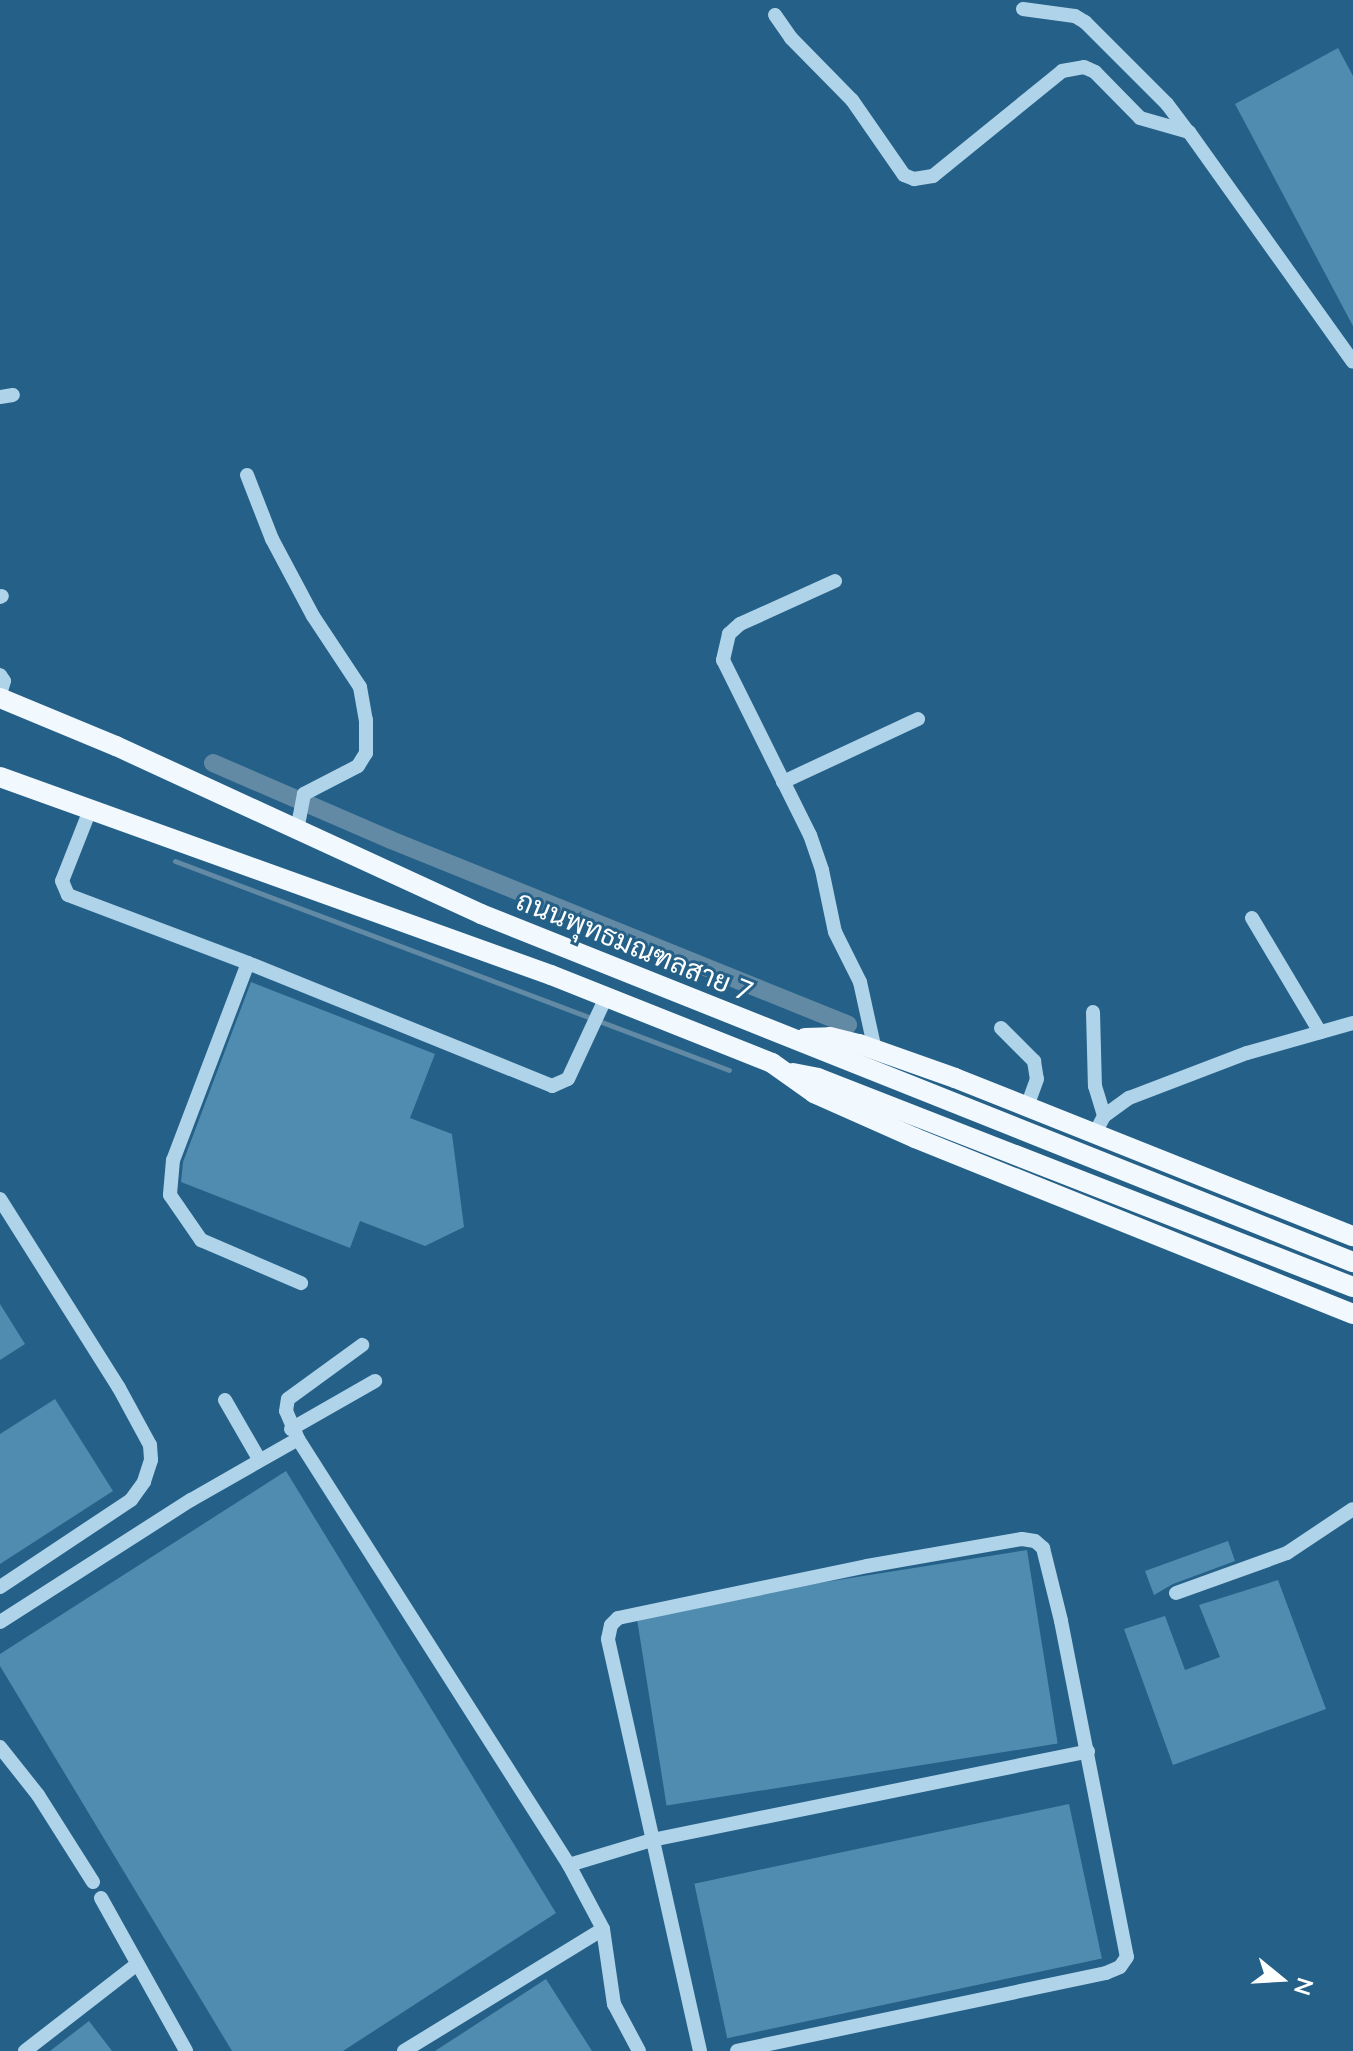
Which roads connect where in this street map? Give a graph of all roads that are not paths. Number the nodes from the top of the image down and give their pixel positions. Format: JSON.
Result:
{"nodes":[{"id":1,"x":1023,"y":9,"type":"dead end"},
{"id":2,"x":775,"y":15,"type":"dead end"},
{"id":3,"x":1189,"y":132,"type":"junction"},
{"id":4,"x":1353,"y":362,"type":"edge"},
{"id":5,"x":247,"y":475,"type":"dead end"},
{"id":6,"x":835,"y":581,"type":"dead end"},
{"id":7,"x":0,"y":675,"type":"edge"},
{"id":8,"x":0,"y":696,"type":"edge"},
{"id":9,"x":918,"y":719,"type":"dead end"},
{"id":10,"x":0,"y":777,"type":"edge"},
{"id":11,"x":783,"y":782,"type":"junction"},
{"id":12,"x":90,"y":810,"type":"junction"},
{"id":13,"x":297,"y":830,"type":"junction"},
{"id":14,"x":1252,"y":918,"type":"dead end"},
{"id":15,"x":248,"y":963,"type":"junction"},
{"id":16,"x":606,"y":997,"type":"junction"},
{"id":17,"x":1093,"y":1012,"type":"dead end"},
{"id":18,"x":1353,"y":1023,"type":"edge"},
{"id":19,"x":1001,"y":1028,"type":"dead end"},
{"id":20,"x":1320,"y":1032,"type":"junction"},
{"id":21,"x":797,"y":1039,"type":"junction"},
{"id":22,"x":875,"y":1050,"type":"junction"},
{"id":23,"x":788,"y":1072,"type":"junction"},
{"id":24,"x":1027,"y":1106,"type":"junction"},
{"id":25,"x":1099,"y":1124,"type":"junction"},
{"id":26,"x":1,"y":1203,"type":"edge"},
{"id":27,"x":1353,"y":1236,"type":"edge"},
{"id":28,"x":1353,"y":1262,"type":"edge"},
{"id":29,"x":301,"y":1283,"type":"dead end"},
{"id":30,"x":1353,"y":1287,"type":"edge"},
{"id":31,"x":1353,"y":1314,"type":"edge"},
{"id":32,"x":362,"y":1345,"type":"dead end"},
{"id":33,"x":375,"y":1381,"type":"dead end"},
{"id":34,"x":225,"y":1400,"type":"dead end"},
{"id":35,"x":295,"y":1434,"type":"junction"},
{"id":36,"x":259,"y":1459,"type":"junction"},
{"id":37,"x":1353,"y":1509,"type":"edge"},
{"id":38,"x":0,"y":1587,"type":"edge"},
{"id":39,"x":1176,"y":1593,"type":"dead end"},
{"id":40,"x":0,"y":1622,"type":"edge"},
{"id":41,"x":0,"y":1747,"type":"edge"},
{"id":42,"x":1088,"y":1751,"type":"junction"},
{"id":43,"x":652,"y":1840,"type":"junction"},
{"id":44,"x":569,"y":1865,"type":"junction"},
{"id":45,"x":93,"y":1882,"type":"dead end"},
{"id":46,"x":101,"y":1898,"type":"dead end"},
{"id":47,"x":603,"y":1929,"type":"junction"},
{"id":48,"x":137,"y":1964,"type":"junction"},
{"id":49,"x":25,"y":2051,"type":"edge"},
{"id":50,"x":186,"y":2051,"type":"edge"},
{"id":51,"x":404,"y":2051,"type":"edge"},
{"id":52,"x":639,"y":2051,"type":"edge"},
{"id":53,"x":700,"y":2051,"type":"edge"},
{"id":54,"x":737,"y":2051,"type":"edge"}],
"edges":[{"from":1,"to":3,"type":"street"},
{"from":2,"to":3,"type":"street"},
{"from":3,"to":4,"type":"street"},
{"from":5,"to":13,"type":"street"},
{"from":6,"to":11,"type":"street"},
{"from":7,"to":8,"type":"street"},
{"from":8,"to":13,"type":"main road","name":"ถนนพุทธมณฑลสาย 7"},
{"from":9,"to":11,"type":"street"},
{"from":10,"to":12,"type":"main road"},
{"from":11,"to":22,"type":"street"},
{"from":12,"to":15,"type":"street"},
{"from":12,"to":16,"type":"main road"},
{"from":13,"to":21,"type":"main road","name":"ถนนพุทธมณฑลสาย 7"},
{"from":14,"to":20,"type":"street"},
{"from":15,"to":16,"type":"street"},
{"from":15,"to":29,"type":"street"},
{"from":16,"to":23,"type":"main road"},
{"from":17,"to":25,"type":"street"},
{"from":18,"to":20,"type":"street"},
{"from":19,"to":24,"type":"street"},
{"from":20,"to":25,"type":"street"},
{"from":21,"to":22,"type":"main road"},
{"from":21,"to":28,"type":"main road","name":"ถนนพุทธมณฑลสาย 7"},
{"from":22,"to":24,"type":"main road"},
{"from":23,"to":30,"type":"main road"},
{"from":23,"to":31,"type":"main road"},
{"from":24,"to":25,"type":"main road"},
{"from":25,"to":27,"type":"main road"},
{"from":26,"to":38,"type":"street"},
{"from":32,"to":35,"type":"street"},
{"from":33,"to":35,"type":"street"},
{"from":34,"to":36,"type":"street"},
{"from":35,"to":36,"type":"street"},
{"from":35,"to":44,"type":"street"},
{"from":36,"to":40,"type":"street"},
{"from":37,"to":39,"type":"street"},
{"from":41,"to":45,"type":"street"},
{"from":42,"to":43,"type":"street"},
{"from":42,"to":43,"type":"street"},
{"from":42,"to":54,"type":"street"},
{"from":43,"to":44,"type":"street"},
{"from":43,"to":53,"type":"street"},
{"from":44,"to":47,"type":"street"},
{"from":46,"to":48,"type":"street"},
{"from":47,"to":51,"type":"street"},
{"from":47,"to":52,"type":"street"},
{"from":48,"to":49,"type":"street"},
{"from":48,"to":50,"type":"street"}]}
